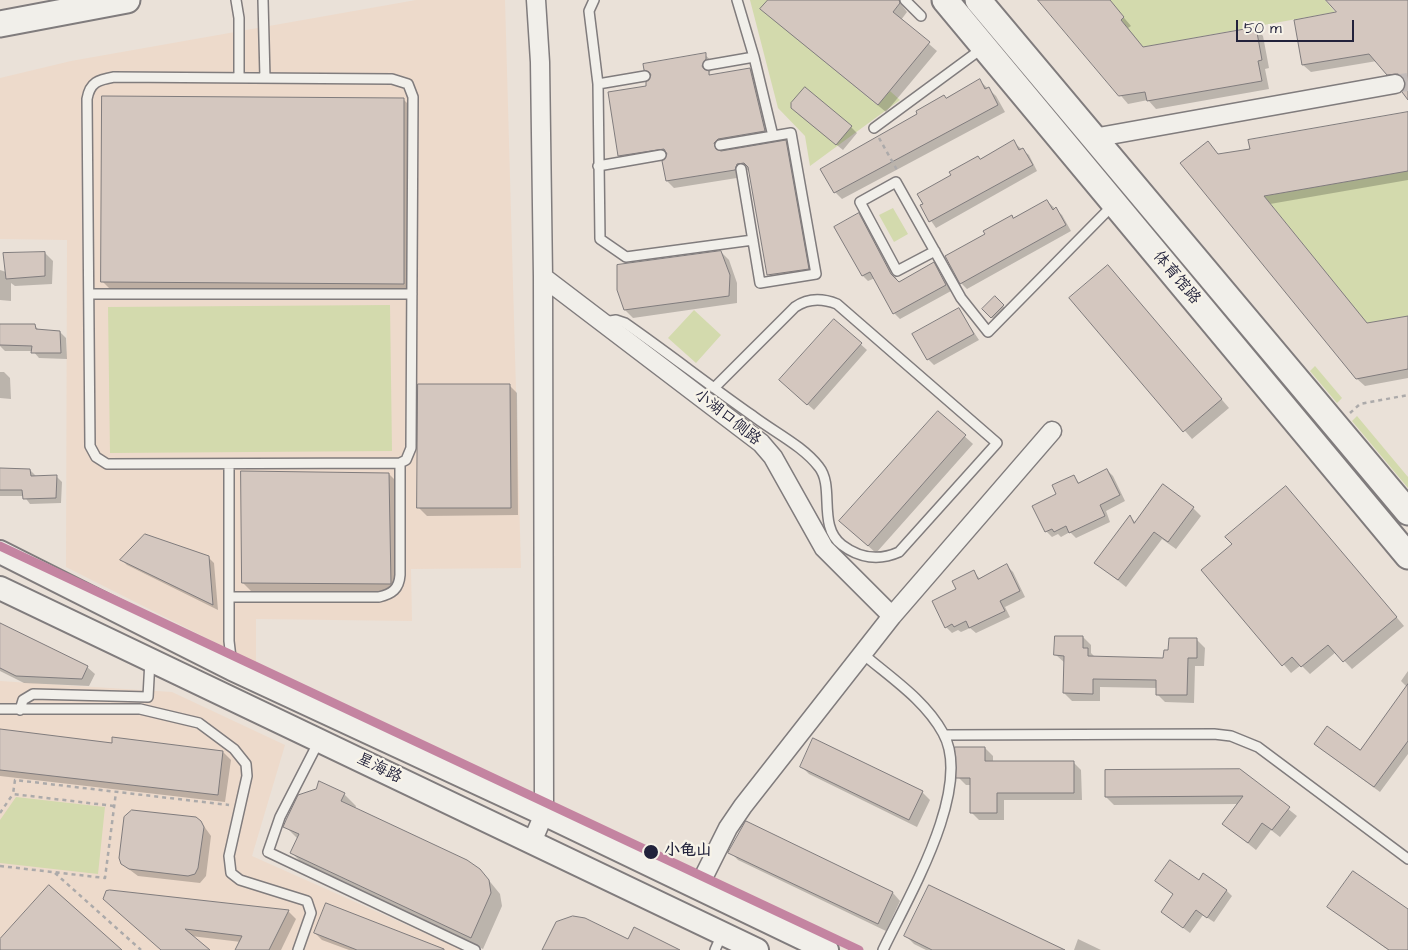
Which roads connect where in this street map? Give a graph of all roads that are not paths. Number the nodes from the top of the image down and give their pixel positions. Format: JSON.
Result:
{"nodes":[{"id":1,"x":127,"y":0,"type":"edge"},
{"id":2,"x":236,"y":0,"type":"edge"},
{"id":3,"x":263,"y":0,"type":"edge"},
{"id":4,"x":536,"y":0,"type":"edge"},
{"id":5,"x":544,"y":0,"type":"edge"},
{"id":6,"x":594,"y":0,"type":"edge"},
{"id":7,"x":737,"y":0,"type":"edge"},
{"id":8,"x":905,"y":0,"type":"edge"},
{"id":9,"x":945,"y":0,"type":"edge"},
{"id":10,"x":985,"y":5,"type":"edge"},
{"id":11,"x":921,"y":16,"type":"dead end"},
{"id":12,"x":0,"y":24,"type":"edge"},
{"id":13,"x":984,"y":47,"type":"junction"},
{"id":14,"x":754,"y":57,"type":"junction"},
{"id":15,"x":540,"y":62,"type":"junction"},
{"id":16,"x":708,"y":65,"type":"dead end"},
{"id":17,"x":645,"y":76,"type":"dead end"},
{"id":18,"x":239,"y":78,"type":"junction"},
{"id":19,"x":265,"y":78,"type":"junction"},
{"id":20,"x":598,"y":84,"type":"junction"},
{"id":21,"x":1395,"y":84,"type":"tunnel mouth"},
{"id":22,"x":874,"y":128,"type":"road end"},
{"id":23,"x":773,"y":136,"type":"junction"},
{"id":24,"x":1093,"y":138,"type":"junction"},
{"id":25,"x":720,"y":145,"type":"dead end"},
{"id":26,"x":661,"y":155,"type":"dead end"},
{"id":27,"x":598,"y":166,"type":"junction"},
{"id":28,"x":741,"y":168,"type":"dead end"},
{"id":29,"x":1115,"y":204,"type":"junction"},
{"id":30,"x":753,"y":240,"type":"junction"},
{"id":31,"x":935,"y":251,"type":"junction"},
{"id":32,"x":543,"y":277,"type":"junction"},
{"id":33,"x":89,"y":294,"type":"junction"},
{"id":34,"x":412,"y":294,"type":"junction"},
{"id":35,"x":602,"y":323,"type":"junction"},
{"id":36,"x":714,"y":388,"type":"junction"},
{"id":37,"x":1052,"y":431,"type":"dead end"},
{"id":38,"x":400,"y":463,"type":"junction"},
{"id":39,"x":229,"y":464,"type":"junction"},
{"id":40,"x":1408,"y":512,"type":"edge"},
{"id":41,"x":0,"y":552,"type":"edge"},
{"id":42,"x":1408,"y":556,"type":"edge"},
{"id":43,"x":0,"y":588,"type":"edge"},
{"id":44,"x":229,"y":597,"type":"junction"},
{"id":45,"x":892,"y":616,"type":"junction"},
{"id":46,"x":863,"y":654,"type":"junction"},
{"id":47,"x":150,"y":659,"type":"junction"},
{"id":48,"x":232,"y":669,"type":"junction"},
{"id":49,"x":0,"y":709,"type":"edge"},
{"id":50,"x":20,"y":710,"type":"junction"},
{"id":51,"x":945,"y":735,"type":"junction"},
{"id":52,"x":319,"y":740,"type":"junction"},
{"id":53,"x":544,"y":814,"type":"junction"},
{"id":54,"x":532,"y":842,"type":"junction"},
{"id":55,"x":1408,"y":859,"type":"edge"},
{"id":56,"x":698,"y":888,"type":"junction"},
{"id":57,"x":719,"y":942,"type":"edge"},
{"id":58,"x":298,"y":950,"type":"edge"},
{"id":59,"x":475,"y":950,"type":"edge"},
{"id":60,"x":757,"y":950,"type":"edge"},
{"id":61,"x":827,"y":950,"type":"edge"},
{"id":62,"x":883,"y":950,"type":"edge"}],
"edges":[{"from":1,"to":12,"type":"main road"},
{"from":2,"to":18,"type":"lane"},
{"from":3,"to":19,"type":"lane"},
{"from":4,"to":15,"type":"street"},
{"from":5,"to":15,"type":"street"},
{"from":6,"to":20,"type":"lane"},
{"from":7,"to":14,"type":"lane"},
{"from":8,"to":11,"type":"lane"},
{"from":9,"to":13,"type":"main road","name":"体育馆路"},
{"from":10,"to":24,"type":"main road","name":"体育馆路"},
{"from":13,"to":22,"type":"lane"},
{"from":13,"to":29,"type":"main road","name":"体育馆路"},
{"from":14,"to":16,"type":"lane"},
{"from":14,"to":23,"type":"lane"},
{"from":15,"to":32,"type":"street"},
{"from":17,"to":20,"type":"lane"},
{"from":18,"to":19,"type":"lane"},
{"from":18,"to":33,"type":"lane"},
{"from":19,"to":34,"type":"lane"},
{"from":20,"to":27,"type":"lane"},
{"from":21,"to":24,"type":"street"},
{"from":23,"to":25,"type":"lane"},
{"from":23,"to":30,"type":"lane"},
{"from":24,"to":40,"type":"main road","name":"体育馆路"},
{"from":26,"to":27,"type":"lane"},
{"from":27,"to":30,"type":"lane"},
{"from":28,"to":30,"type":"lane"},
{"from":29,"to":31,"type":"lane"},
{"from":29,"to":42,"type":"main road","name":"体育馆路"},
{"from":31,"to":31,"type":"lane"},
{"from":32,"to":35,"type":"street","name":"小湖口侧路"},
{"from":32,"to":53,"type":"street"},
{"from":33,"to":34,"type":"lane"},
{"from":33,"to":39,"type":"lane"},
{"from":34,"to":38,"type":"lane"},
{"from":35,"to":36,"type":"lane"},
{"from":35,"to":45,"type":"street","name":"小湖口侧路"},
{"from":36,"to":36,"type":"lane"},
{"from":37,"to":45,"type":"street"},
{"from":38,"to":39,"type":"lane"},
{"from":38,"to":44,"type":"lane"},
{"from":39,"to":44,"type":"lane"},
{"from":41,"to":48,"type":"street","name":"星海路"},
{"from":43,"to":47,"type":"street","name":"星海路"},
{"from":44,"to":48,"type":"lane"},
{"from":45,"to":46,"type":"street"},
{"from":46,"to":51,"type":"lane"},
{"from":46,"to":56,"type":"street"},
{"from":47,"to":50,"type":"lane"},
{"from":47,"to":52,"type":"street","name":"星海路"},
{"from":48,"to":53,"type":"street","name":"星海路"},
{"from":49,"to":50,"type":"lane"},
{"from":50,"to":58,"type":"lane"},
{"from":51,"to":55,"type":"lane"},
{"from":51,"to":62,"type":"lane"},
{"from":52,"to":54,"type":"street","name":"星海路"},
{"from":52,"to":59,"type":"lane"},
{"from":53,"to":54,"type":"street"},
{"from":53,"to":56,"type":"street","name":"星海路"},
{"from":54,"to":57,"type":"street","name":"星海路"},
{"from":56,"to":61,"type":"street","name":"星海路"},
{"from":57,"to":60,"type":"street","name":"星海路"}]}
